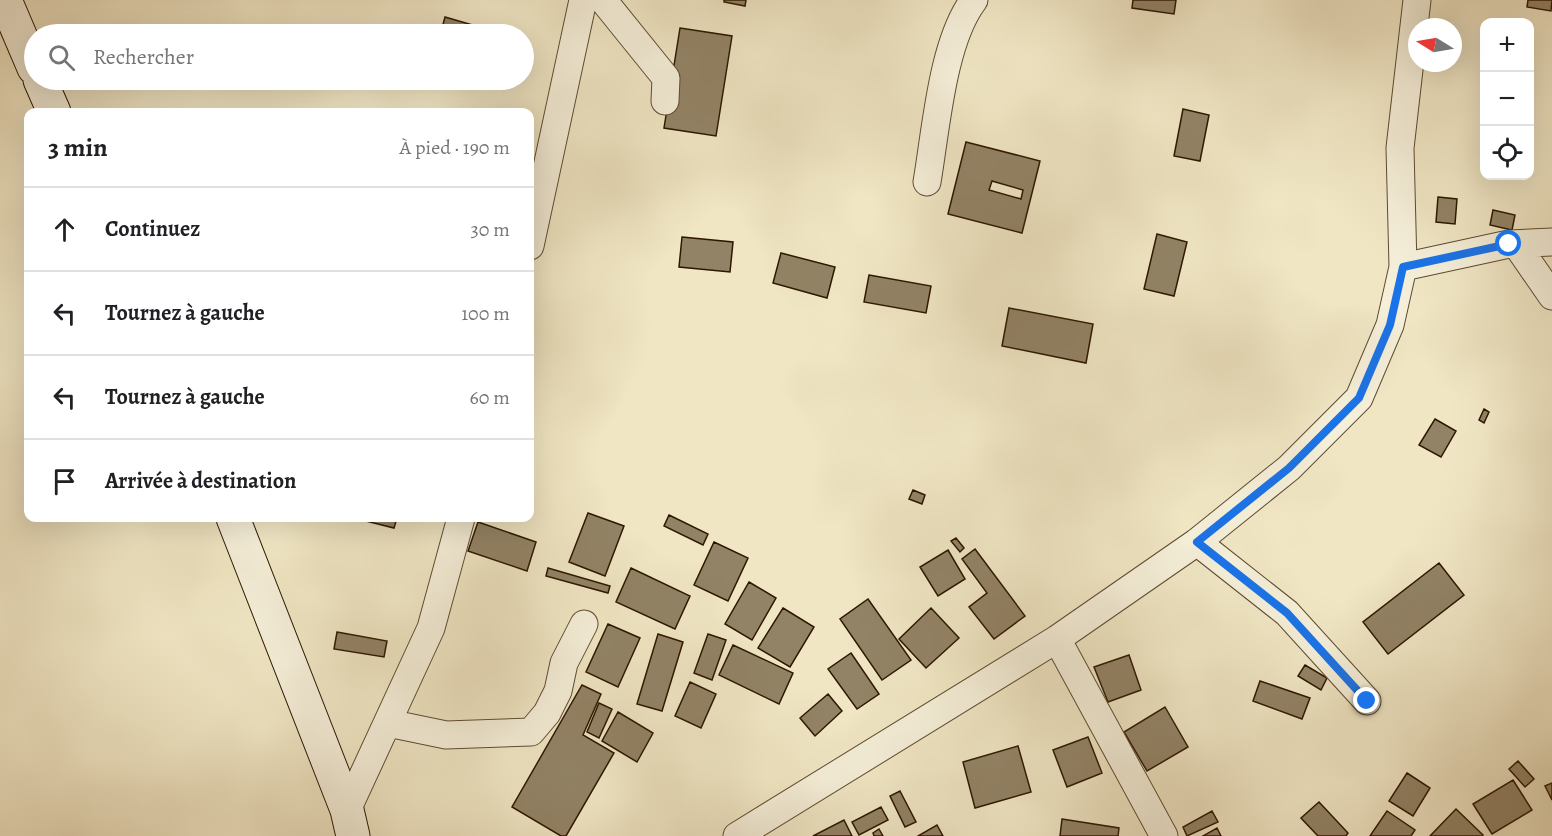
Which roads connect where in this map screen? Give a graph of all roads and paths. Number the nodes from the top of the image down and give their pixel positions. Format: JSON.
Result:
{"nodes":[{"id":1,"x":5,"y":0,"type":"edge"},
{"id":2,"x":583,"y":0,"type":"edge"},
{"id":3,"x":603,"y":0,"type":"edge"},
{"id":4,"x":974,"y":0,"type":"edge"},
{"id":5,"x":1418,"y":0,"type":"edge"},
{"id":6,"x":24,"y":45,"type":"edge"},
{"id":7,"x":44,"y":90,"type":"edge"},
{"id":8,"x":665,"y":101,"type":"dead end"},
{"id":9,"x":52,"y":108,"type":"edge"},
{"id":10,"x":927,"y":182,"type":"dead end"},
{"id":11,"x":534,"y":227,"type":"edge"},
{"id":12,"x":1552,"y":242,"type":"edge"},
{"id":13,"x":1516,"y":244,"type":"junction"},
{"id":14,"x":1403,"y":267,"type":"junction"},
{"id":15,"x":1552,"y":296,"type":"edge"},
{"id":16,"x":235,"y":522,"type":"edge"},
{"id":17,"x":460,"y":522,"type":"edge"},
{"id":18,"x":1197,"y":542,"type":"junction"},
{"id":19,"x":584,"y":624,"type":"dead end"},
{"id":20,"x":1056,"y":639,"type":"junction"},
{"id":21,"x":1367,"y":701,"type":"dead end"},
{"id":22,"x":388,"y":723,"type":"junction"},
{"id":23,"x":350,"y":823,"type":"edge"},
{"id":24,"x":737,"y":836,"type":"edge"},
{"id":25,"x":1164,"y":836,"type":"edge"}],
"edges":[{"from":1,"to":6,"type":"main road"},
{"from":2,"to":11,"type":"street"},
{"from":3,"to":8,"type":"street"},
{"from":4,"to":10,"type":"street"},
{"from":5,"to":14,"type":"street"},
{"from":7,"to":9,"type":"main road"},
{"from":12,"to":13,"type":"street"},
{"from":13,"to":14,"type":"street"},
{"from":13,"to":15,"type":"street"},
{"from":14,"to":18,"type":"street"},
{"from":16,"to":23,"type":"main road"},
{"from":17,"to":22,"type":"street"},
{"from":18,"to":20,"type":"street"},
{"from":18,"to":21,"type":"street"},
{"from":19,"to":22,"type":"street"},
{"from":20,"to":24,"type":"street"},
{"from":20,"to":25,"type":"street"},
{"from":22,"to":23,"type":"street"}]}
